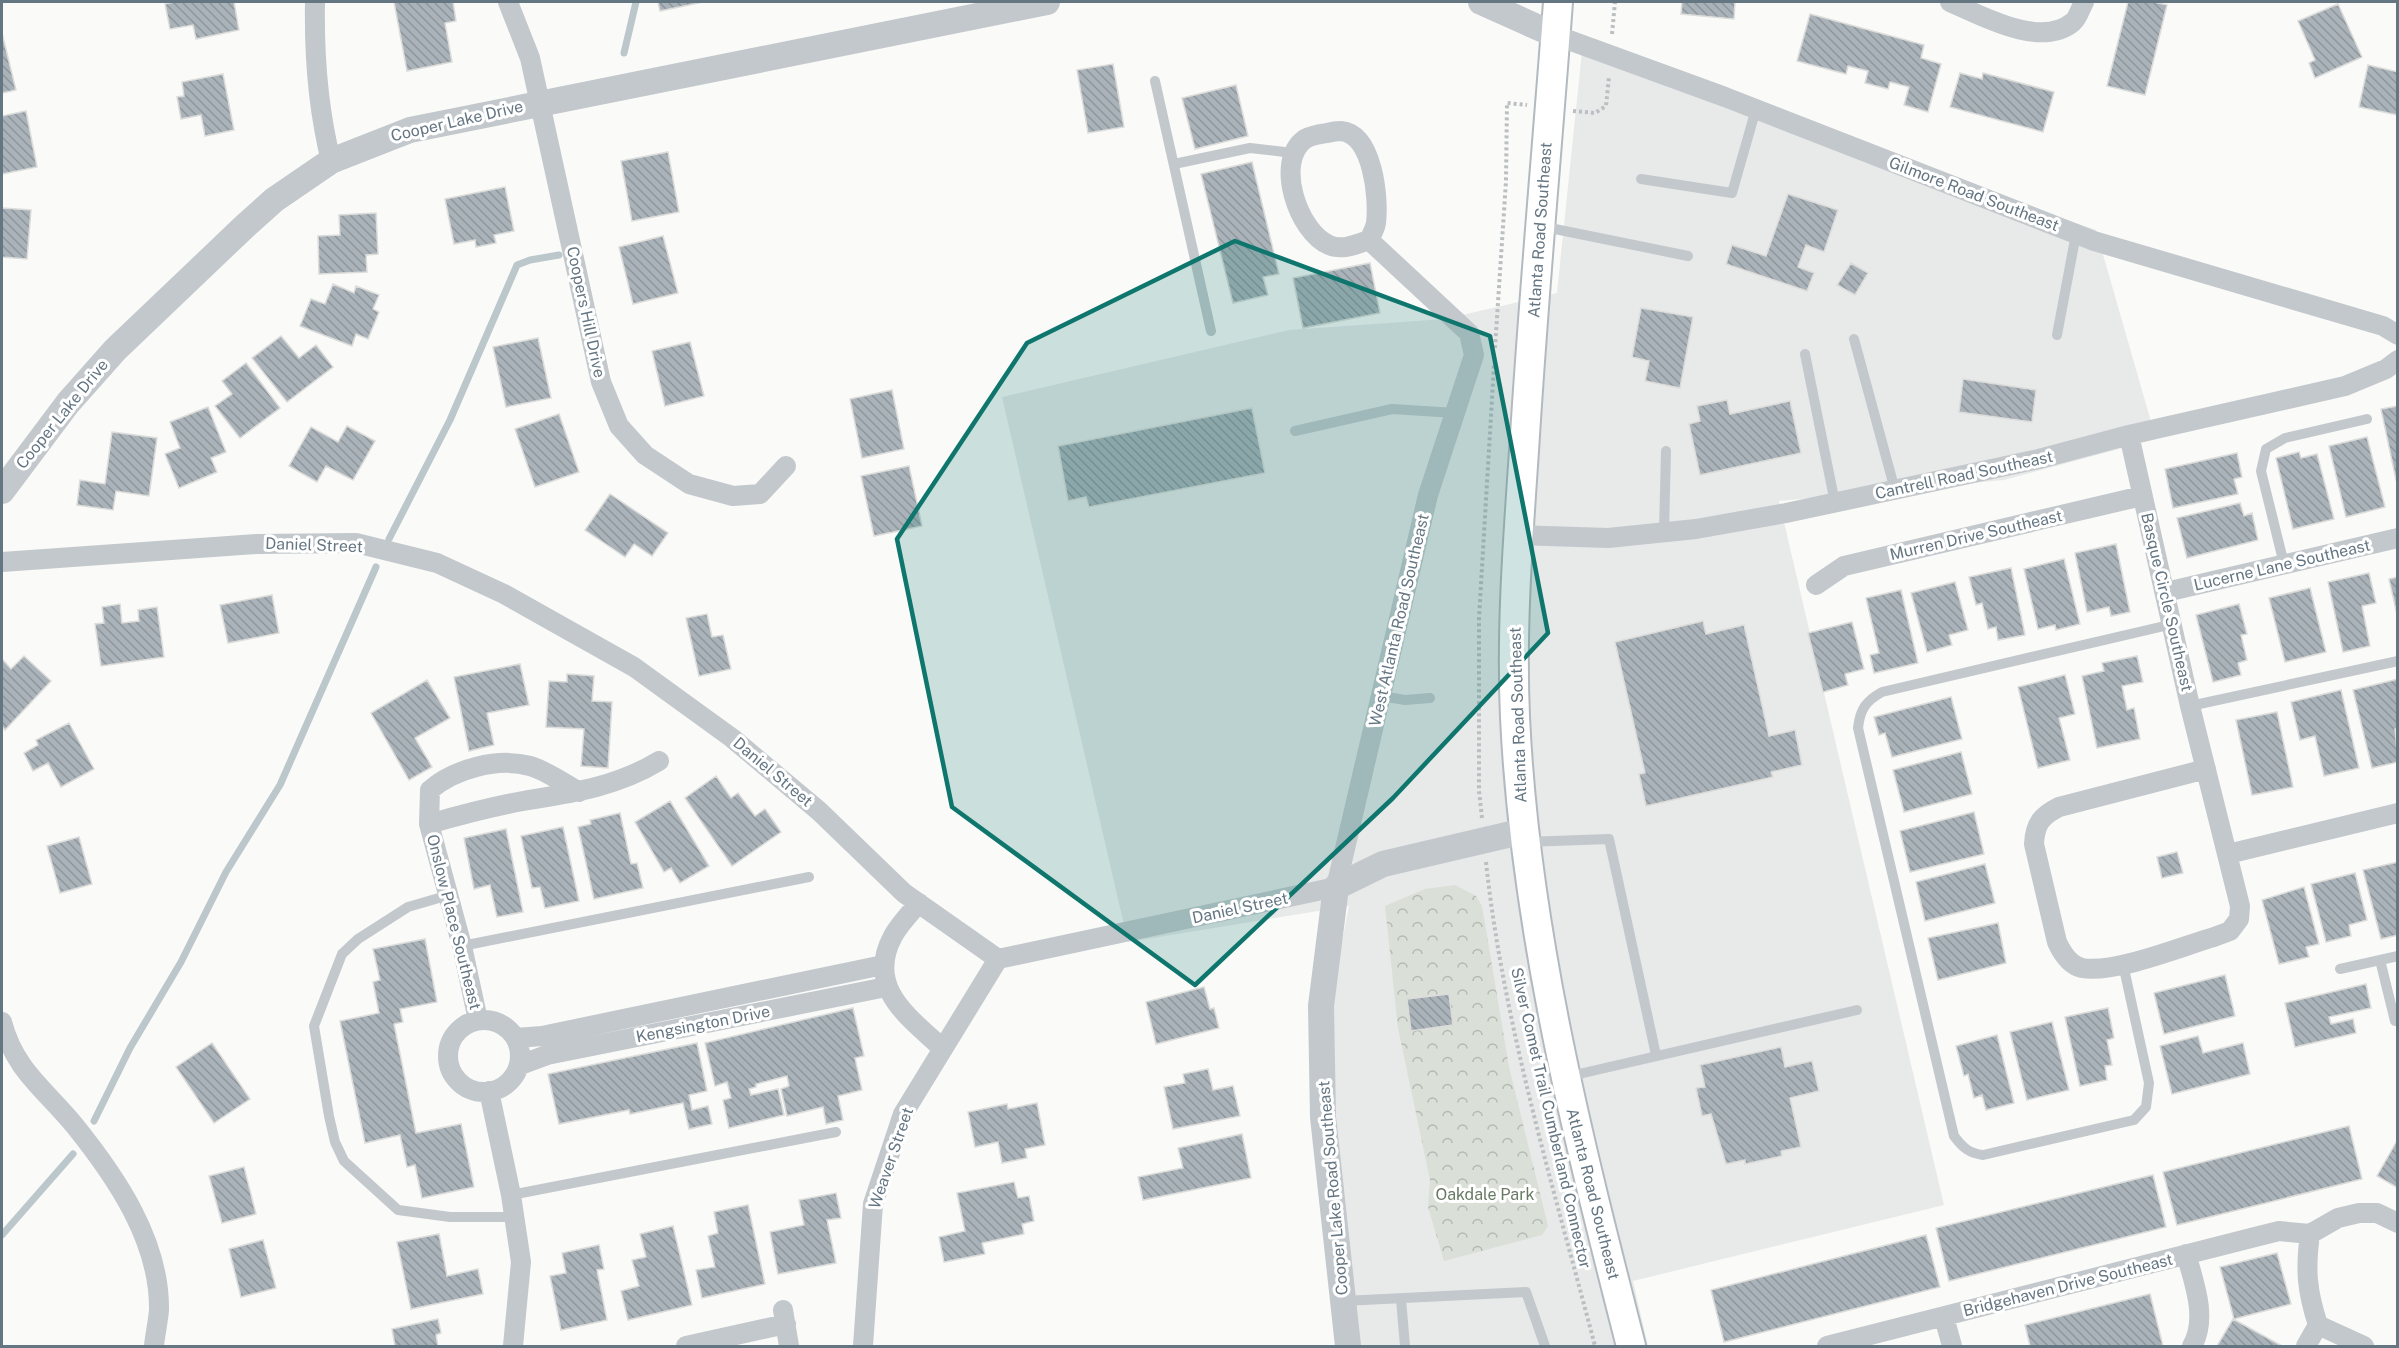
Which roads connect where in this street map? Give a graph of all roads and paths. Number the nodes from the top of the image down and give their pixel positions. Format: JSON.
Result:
{"nodes":[{"id":1,"x":315,"y":2,"type":"edge"},
{"id":2,"x":508,"y":2,"type":"edge"},
{"id":3,"x":1047,"y":2,"type":"edge"},
{"id":4,"x":1481,"y":2,"type":"edge"},
{"id":5,"x":1558,"y":2,"type":"edge"},
{"id":6,"x":1950,"y":2,"type":"edge"},
{"id":7,"x":2084,"y":2,"type":"edge"},
{"id":8,"x":1556,"y":34,"type":"junction"},
{"id":9,"x":1155,"y":81,"type":"dead end"},
{"id":10,"x":540,"y":102,"type":"junction"},
{"id":11,"x":1756,"y":109,"type":"junction"},
{"id":12,"x":1293,"y":153,"type":"junction"},
{"id":13,"x":331,"y":161,"type":"junction"},
{"id":14,"x":1174,"y":164,"type":"junction"},
{"id":15,"x":1641,"y":179,"type":"dead end"},
{"id":16,"x":1540,"y":226,"type":"junction"},
{"id":17,"x":2076,"y":234,"type":"junction"},
{"id":18,"x":1369,"y":240,"type":"junction"},
{"id":19,"x":1688,"y":256,"type":"dead end"},
{"id":20,"x":1211,"y":331,"type":"dead end"},
{"id":21,"x":2057,"y":335,"type":"dead end"},
{"id":22,"x":2397,"y":335,"type":"edge"},
{"id":23,"x":1854,"y":339,"type":"dead end"},
{"id":24,"x":1805,"y":354,"type":"dead end"},
{"id":25,"x":2397,"y":360,"type":"edge"},
{"id":26,"x":1455,"y":412,"type":"junction"},
{"id":27,"x":2367,"y":419,"type":"dead end"},
{"id":28,"x":1295,"y":431,"type":"dead end"},
{"id":29,"x":2129,"y":435,"type":"junction"},
{"id":30,"x":1666,"y":452,"type":"dead end"},
{"id":31,"x":786,"y":466,"type":"dead end"},
{"id":32,"x":1895,"y":490,"type":"junction"},
{"id":33,"x":2,"y":491,"type":"edge"},
{"id":34,"x":2142,"y":496,"type":"junction"},
{"id":35,"x":1835,"y":503,"type":"junction"},
{"id":36,"x":1664,"y":532,"type":"junction"},
{"id":37,"x":1519,"y":535,"type":"junction"},
{"id":38,"x":2397,"y":538,"type":"edge"},
{"id":39,"x":2,"y":562,"type":"edge"},
{"id":40,"x":2284,"y":564,"type":"junction"},
{"id":41,"x":1816,"y":585,"type":"dead end"},
{"id":42,"x":2166,"y":592,"type":"junction"},
{"id":43,"x":2173,"y":624,"type":"junction"},
{"id":44,"x":2397,"y":661,"type":"edge"},
{"id":45,"x":1381,"y":696,"type":"junction"},
{"id":46,"x":1430,"y":698,"type":"dead end"},
{"id":47,"x":2190,"y":706,"type":"junction"},
{"id":48,"x":659,"y":761,"type":"dead end"},
{"id":49,"x":2206,"y":769,"type":"junction"},
{"id":50,"x":579,"y":792,"type":"junction"},
{"id":51,"x":2397,"y":813,"type":"edge"},
{"id":52,"x":429,"y":824,"type":"junction"},
{"id":53,"x":1525,"y":837,"type":"junction"},
{"id":54,"x":2228,"y":854,"type":"junction"},
{"id":55,"x":809,"y":877,"type":"dead end"},
{"id":56,"x":1336,"y":887,"type":"junction"},
{"id":57,"x":1489,"y":894,"type":"dead end"},
{"id":58,"x":449,"y":895,"type":"junction"},
{"id":59,"x":919,"y":903,"type":"junction"},
{"id":60,"x":462,"y":946,"type":"junction"},
{"id":61,"x":2397,"y":956,"type":"edge"},
{"id":62,"x":998,"y":959,"type":"junction"},
{"id":63,"x":2380,"y":960,"type":"junction"},
{"id":64,"x":2123,"y":964,"type":"junction"},
{"id":65,"x":883,"y":965,"type":"junction"},
{"id":66,"x":2340,"y":969,"type":"dead end"},
{"id":67,"x":886,"y":987,"type":"junction"},
{"id":68,"x":1857,"y":1010,"type":"dead end"},
{"id":69,"x":478,"y":1020,"type":"junction"},
{"id":70,"x":2395,"y":1021,"type":"dead end"},
{"id":71,"x":2,"y":1022,"type":"edge"},
{"id":72,"x":516,"y":1038,"type":"junction"},
{"id":73,"x":5,"y":1047,"type":"edge"},
{"id":74,"x":943,"y":1049,"type":"junction"},
{"id":75,"x":1656,"y":1055,"type":"junction"},
{"id":76,"x":520,"y":1065,"type":"junction"},
{"id":77,"x":1566,"y":1077,"type":"junction"},
{"id":78,"x":489,"y":1091,"type":"junction"},
{"id":79,"x":836,"y":1132,"type":"dead end"},
{"id":80,"x":511,"y":1195,"type":"junction"},
{"id":81,"x":514,"y":1217,"type":"junction"},
{"id":82,"x":2397,"y":1223,"type":"edge"},
{"id":83,"x":2310,"y":1234,"type":"junction"},
{"id":84,"x":2186,"y":1254,"type":"junction"},
{"id":85,"x":1401,"y":1299,"type":"junction"},
{"id":86,"x":1343,"y":1301,"type":"junction"},
{"id":87,"x":1944,"y":1317,"type":"junction"},
{"id":88,"x":2318,"y":1325,"type":"junction"},
{"id":89,"x":514,"y":1346,"type":"edge"},
{"id":90,"x":1834,"y":1346,"type":"edge"},
{"id":91,"x":154,"y":1347,"type":"edge"},
{"id":92,"x":686,"y":1347,"type":"edge"},
{"id":93,"x":789,"y":1347,"type":"edge"},
{"id":94,"x":863,"y":1347,"type":"edge"},
{"id":95,"x":1348,"y":1347,"type":"edge"},
{"id":96,"x":1405,"y":1347,"type":"edge"},
{"id":97,"x":1545,"y":1347,"type":"edge"},
{"id":98,"x":1594,"y":1347,"type":"edge"},
{"id":99,"x":1631,"y":1347,"type":"edge"},
{"id":100,"x":1952,"y":1347,"type":"edge"},
{"id":101,"x":2192,"y":1347,"type":"edge"},
{"id":102,"x":2306,"y":1347,"type":"edge"},
{"id":103,"x":2364,"y":1347,"type":"edge"}],
"edges":[{"from":1,"to":13,"type":"street"},
{"from":2,"to":10,"type":"street","name":"Coopers Hill Drive"},
{"from":3,"to":10,"type":"street","name":"Cooper Lake Drive"},
{"from":4,"to":8,"type":"street"},
{"from":5,"to":8,"type":"main road","name":"Atlanta Road Southeast"},
{"from":6,"to":7,"type":"street"},
{"from":8,"to":11,"type":"street","name":"Gilmore Road Southeast"},
{"from":8,"to":16,"type":"main road","name":"Atlanta Road Southeast"},
{"from":9,"to":14,"type":"lane"},
{"from":10,"to":13,"type":"street","name":"Cooper Lake Drive"},
{"from":10,"to":31,"type":"street","name":"Coopers Hill Drive"},
{"from":11,"to":15,"type":"lane"},
{"from":11,"to":17,"type":"street","name":"Gilmore Road Southeast"},
{"from":12,"to":14,"type":"lane"},
{"from":12,"to":18,"type":"street"},
{"from":12,"to":18,"type":"street"},
{"from":13,"to":33,"type":"street","name":"Cooper Lake Drive"},
{"from":14,"to":20,"type":"lane"},
{"from":16,"to":19,"type":"lane"},
{"from":16,"to":37,"type":"main road","name":"Atlanta Road Southeast"},
{"from":17,"to":21,"type":"lane"},
{"from":17,"to":22,"type":"street","name":"Gilmore Road Southeast"},
{"from":18,"to":26,"type":"street","name":"West Atlanta Road Southeast"},
{"from":23,"to":32,"type":"lane"},
{"from":24,"to":35,"type":"lane"},
{"from":25,"to":29,"type":"street","name":"Cantrell Road Southeast"},
{"from":26,"to":28,"type":"lane"},
{"from":26,"to":45,"type":"street","name":"West Atlanta Road Southeast"},
{"from":27,"to":40,"type":"lane"},
{"from":29,"to":32,"type":"street","name":"Cantrell Road Southeast"},
{"from":29,"to":34,"type":"street","name":"Basque Circle Southeast"},
{"from":30,"to":36,"type":"lane"},
{"from":32,"to":35,"type":"street","name":"Cantrell Road Southeast"},
{"from":34,"to":41,"type":"street","name":"Murren Drive Southeast"},
{"from":34,"to":42,"type":"street","name":"Basque Circle Southeast"},
{"from":35,"to":36,"type":"street","name":"Cantrell Road Southeast"},
{"from":36,"to":37,"type":"street","name":"Cantrell Road Southeast"},
{"from":37,"to":53,"type":"main road","name":"Atlanta Road Southeast"},
{"from":38,"to":40,"type":"street","name":"Lucerne Lane Southeast"},
{"from":39,"to":59,"type":"street","name":"Daniel Street"},
{"from":40,"to":42,"type":"street","name":"Lucerne Lane Southeast"},
{"from":42,"to":43,"type":"street","name":"Basque Circle Southeast"},
{"from":43,"to":47,"type":"street","name":"Basque Circle Southeast"},
{"from":43,"to":64,"type":"lane"},
{"from":44,"to":47,"type":"lane"},
{"from":45,"to":46,"type":"lane"},
{"from":45,"to":56,"type":"street","name":"West Atlanta Road Southeast"},
{"from":47,"to":49,"type":"street","name":"Basque Circle Southeast"},
{"from":48,"to":50,"type":"street","name":"Onslow Place Southeast"},
{"from":49,"to":54,"type":"street","name":"Basque Circle Southeast"},
{"from":49,"to":64,"type":"street","name":"Basque Circle Southeast"},
{"from":50,"to":52,"type":"street","name":"Onslow Place Southeast"},
{"from":50,"to":52,"type":"street","name":"Onslow Place Southeast"},
{"from":51,"to":54,"type":"street"},
{"from":52,"to":58,"type":"street","name":"Onslow Place Southeast"},
{"from":53,"to":56,"type":"street","name":"Daniel Street"},
{"from":53,"to":75,"type":"lane"},
{"from":53,"to":77,"type":"main road","name":"Atlanta Road Southeast"},
{"from":54,"to":64,"type":"street","name":"Basque Circle Southeast"},
{"from":55,"to":60,"type":"lane"},
{"from":56,"to":62,"type":"street","name":"Daniel Street"},
{"from":56,"to":86,"type":"street","name":"Cooper Lake Road Southeast"},
{"from":57,"to":98,"type":"path","name":"Silver Comet Trail Cumberland Connector"},
{"from":58,"to":60,"type":"street","name":"Onslow Place Southeast"},
{"from":58,"to":81,"type":"lane"},
{"from":59,"to":62,"type":"street","name":"Daniel Street"},
{"from":59,"to":65,"type":"street"},
{"from":60,"to":69,"type":"street","name":"Onslow Place Southeast"},
{"from":61,"to":63,"type":"lane"},
{"from":62,"to":74,"type":"street","name":"Weaver Street"},
{"from":63,"to":66,"type":"lane"},
{"from":63,"to":70,"type":"lane"},
{"from":65,"to":67,"type":"street"},
{"from":65,"to":72,"type":"street","name":"Kengsington Drive"},
{"from":67,"to":74,"type":"street"},
{"from":67,"to":76,"type":"street","name":"Kengsington Drive"},
{"from":68,"to":75,"type":"lane"},
{"from":69,"to":72,"type":"street"},
{"from":69,"to":78,"type":"street"},
{"from":71,"to":73,"type":"street"},
{"from":72,"to":76,"type":"street"},
{"from":73,"to":91,"type":"street"},
{"from":74,"to":94,"type":"street","name":"Weaver Street"},
{"from":75,"to":77,"type":"lane"},
{"from":76,"to":78,"type":"street"},
{"from":77,"to":99,"type":"main road","name":"Atlanta Road Southeast"},
{"from":78,"to":80,"type":"street"},
{"from":79,"to":80,"type":"lane"},
{"from":80,"to":81,"type":"street"},
{"from":81,"to":89,"type":"street"},
{"from":82,"to":83,"type":"street"},
{"from":83,"to":84,"type":"street","name":"Bridgehaven Drive Southeast"},
{"from":83,"to":88,"type":"street"},
{"from":84,"to":87,"type":"street","name":"Bridgehaven Drive Southeast"},
{"from":84,"to":101,"type":"street"},
{"from":85,"to":86,"type":"lane"},
{"from":85,"to":96,"type":"lane"},
{"from":85,"to":97,"type":"lane"},
{"from":86,"to":95,"type":"street","name":"Cooper Lake Road Southeast"},
{"from":87,"to":90,"type":"street","name":"Bridgehaven Drive Southeast"},
{"from":87,"to":100,"type":"street"},
{"from":88,"to":102,"type":"street"},
{"from":88,"to":103,"type":"street"},
{"from":92,"to":93,"type":"street"}]}
